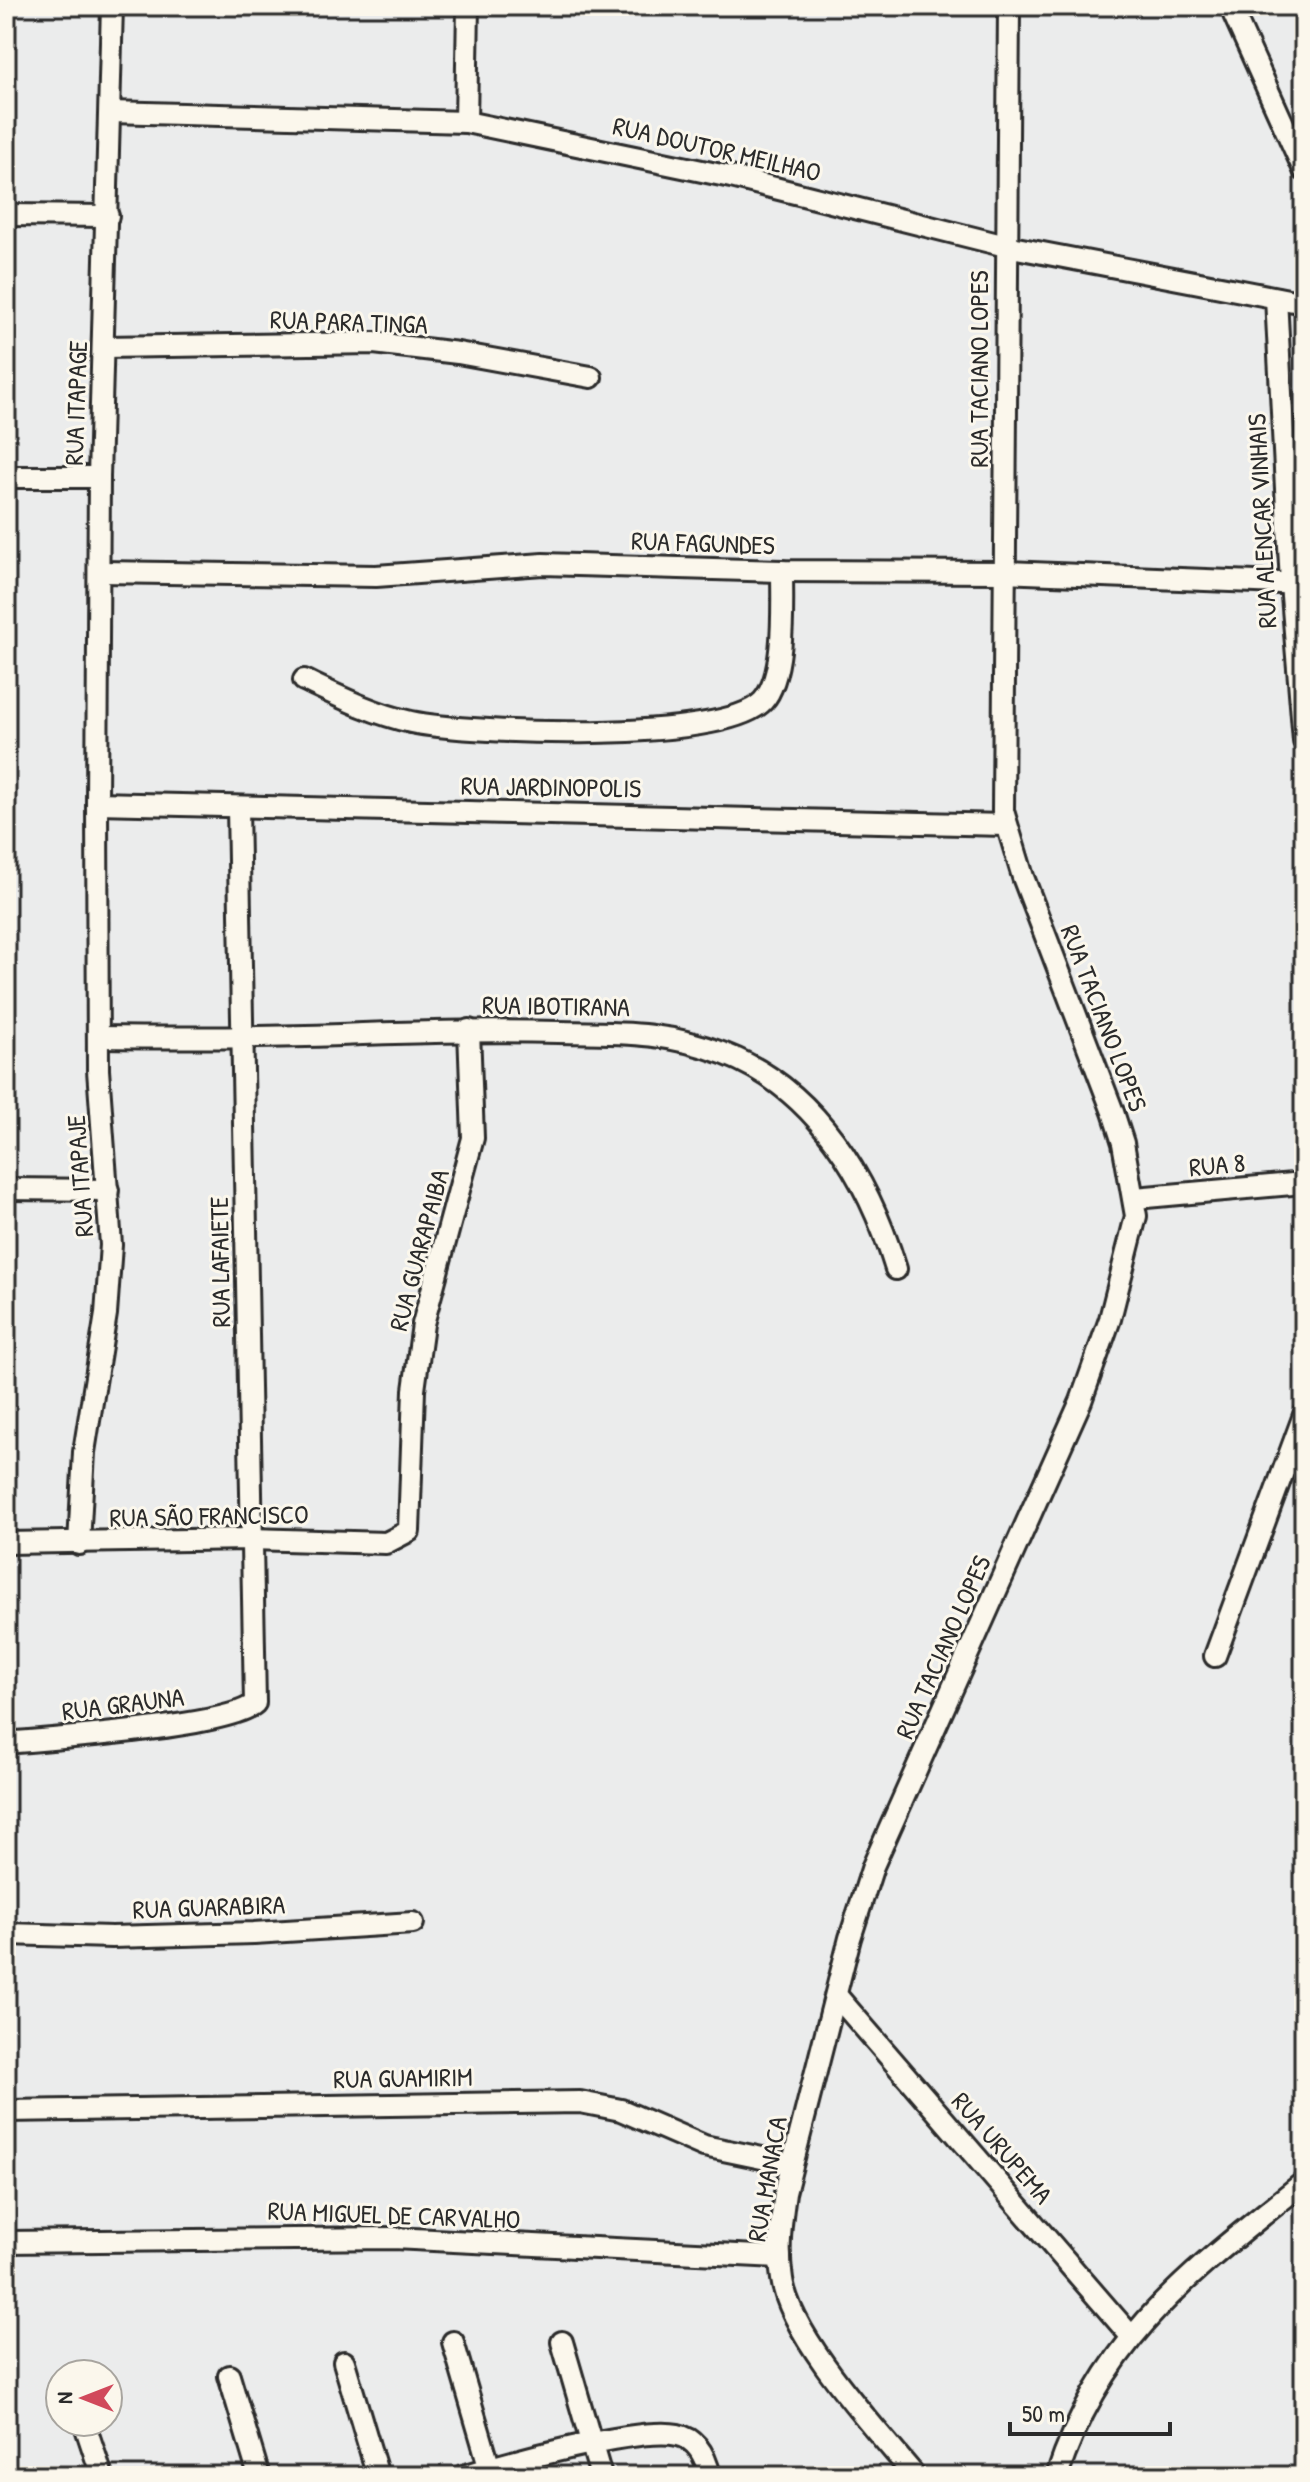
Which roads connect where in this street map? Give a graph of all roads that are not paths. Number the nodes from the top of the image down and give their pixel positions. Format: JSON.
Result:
{"nodes":[{"id":1,"x":112,"y":6,"type":"edge"},
{"id":2,"x":468,"y":6,"type":"edge"},
{"id":3,"x":1009,"y":6,"type":"edge"},
{"id":4,"x":1230,"y":6,"type":"edge"},
{"id":5,"x":110,"y":112,"type":"junction"},
{"id":6,"x":466,"y":122,"type":"junction"},
{"id":7,"x":1304,"y":170,"type":"edge"},
{"id":8,"x":6,"y":215,"type":"edge"},
{"id":9,"x":108,"y":216,"type":"junction"},
{"id":10,"x":1006,"y":246,"type":"junction"},
{"id":11,"x":1276,"y":298,"type":"junction"},
{"id":12,"x":1304,"y":303,"type":"edge"},
{"id":13,"x":104,"y":347,"type":"junction"},
{"id":14,"x":591,"y":377,"type":"dead end"},
{"id":15,"x":6,"y":477,"type":"edge"},
{"id":16,"x":99,"y":477,"type":"junction"},
{"id":17,"x":782,"y":571,"type":"junction"},
{"id":18,"x":101,"y":572,"type":"junction"},
{"id":19,"x":1004,"y":572,"type":"junction"},
{"id":20,"x":1297,"y":584,"type":"edge"},
{"id":21,"x":304,"y":680,"type":"dead end"},
{"id":22,"x":1304,"y":741,"type":"edge"},
{"id":23,"x":97,"y":803,"type":"junction"},
{"id":24,"x":238,"y":808,"type":"junction"},
{"id":25,"x":1005,"y":825,"type":"junction"},
{"id":26,"x":469,"y":1030,"type":"junction"},
{"id":27,"x":98,"y":1037,"type":"junction"},
{"id":28,"x":243,"y":1039,"type":"junction"},
{"id":29,"x":1304,"y":1183,"type":"edge"},
{"id":30,"x":6,"y":1189,"type":"edge"},
{"id":31,"x":108,"y":1190,"type":"junction"},
{"id":32,"x":1135,"y":1198,"type":"junction"},
{"id":33,"x":896,"y":1269,"type":"dead end"},
{"id":34,"x":1304,"y":1415,"type":"edge"},
{"id":35,"x":409,"y":1531,"type":"joint"},
{"id":36,"x":250,"y":1539,"type":"junction"},
{"id":37,"x":6,"y":1543,"type":"edge"},
{"id":38,"x":79,"y":1544,"type":"junction"},
{"id":39,"x":1215,"y":1656,"type":"dead end"},
{"id":40,"x":246,"y":1712,"type":"joint"},
{"id":41,"x":6,"y":1743,"type":"edge"},
{"id":42,"x":413,"y":1923,"type":"dead end"},
{"id":43,"x":6,"y":1934,"type":"edge"},
{"id":44,"x":836,"y":1995,"type":"junction"},
{"id":45,"x":6,"y":2111,"type":"edge"},
{"id":46,"x":791,"y":2164,"type":"junction"},
{"id":47,"x":1304,"y":2182,"type":"edge"},
{"id":48,"x":6,"y":2242,"type":"edge"},
{"id":49,"x":780,"y":2257,"type":"junction"},
{"id":50,"x":1130,"y":2335,"type":"junction"},
{"id":51,"x":453,"y":2342,"type":"dead end"},
{"id":52,"x":562,"y":2342,"type":"dead end"},
{"id":53,"x":344,"y":2362,"type":"dead end"},
{"id":54,"x":229,"y":2376,"type":"dead end"},
{"id":55,"x":89,"y":2438,"type":"edge"},
{"id":56,"x":592,"y":2444,"type":"junction"},
{"id":57,"x":491,"y":2472,"type":"edge"},
{"id":58,"x":102,"y":2476,"type":"edge"},
{"id":59,"x":259,"y":2476,"type":"edge"},
{"id":60,"x":378,"y":2476,"type":"edge"},
{"id":61,"x":463,"y":2476,"type":"edge"},
{"id":62,"x":601,"y":2476,"type":"edge"},
{"id":63,"x":710,"y":2476,"type":"edge"},
{"id":64,"x":915,"y":2476,"type":"edge"},
{"id":65,"x":1057,"y":2476,"type":"edge"}],
"edges":[{"from":1,"to":5,"type":"street","name":"RUA ITAPAGE"},
{"from":2,"to":6,"type":"street"},
{"from":3,"to":10,"type":"street","name":"RUA TACIANO LOPES"},
{"from":4,"to":7,"type":"street"},
{"from":5,"to":6,"type":"street","name":"RUA DOUTOR MEILHAO"},
{"from":5,"to":9,"type":"street","name":"RUA ITAPAGE"},
{"from":6,"to":10,"type":"street","name":"RUA DOUTOR MEILHAO"},
{"from":8,"to":9,"type":"street"},
{"from":9,"to":13,"type":"street","name":"RUA ITAPAGE"},
{"from":10,"to":11,"type":"street","name":"RUA DOUTOR MEILHAO"},
{"from":10,"to":19,"type":"street","name":"RUA TACIANO LOPES"},
{"from":11,"to":12,"type":"street","name":"RUA DOUTOR MEILHAO"},
{"from":11,"to":20,"type":"street","name":"RUA ALENCAR VINHAIS"},
{"from":13,"to":14,"type":"street","name":"RUA PARA TINGA"},
{"from":13,"to":16,"type":"street","name":"RUA ITAPAGE"},
{"from":15,"to":16,"type":"street"},
{"from":16,"to":18,"type":"street","name":"RUA ITAPAGE"},
{"from":17,"to":18,"type":"street","name":"RUA FAGUNDES"},
{"from":17,"to":19,"type":"street","name":"RUA FAGUNDES"},
{"from":17,"to":21,"type":"street"},
{"from":18,"to":23,"type":"street","name":"RUA ITAPAGE"},
{"from":19,"to":20,"type":"street","name":"RUA FAGUNDES"},
{"from":19,"to":25,"type":"street","name":"RUA TACIANO LOPES"},
{"from":20,"to":22,"type":"street","name":"RUA ALENCAR VINHAIS"},
{"from":23,"to":24,"type":"street","name":"RUA JARDINOPOLIS"},
{"from":23,"to":27,"type":"street","name":"RUA ITAPAJE"},
{"from":24,"to":25,"type":"street","name":"RUA JARDINOPOLIS"},
{"from":24,"to":28,"type":"street","name":"RUA LAFAIETE"},
{"from":25,"to":32,"type":"street","name":"RUA TACIANO LOPES"},
{"from":26,"to":28,"type":"street","name":"RUA IBOTIRANA"},
{"from":26,"to":33,"type":"street","name":"RUA IBOTIRANA"},
{"from":26,"to":35,"type":"street","name":"RUA GUARAPAIBA"},
{"from":27,"to":28,"type":"street","name":"RUA IBOTIRANA"},
{"from":27,"to":31,"type":"street","name":"RUA ITAPAJE"},
{"from":28,"to":36,"type":"street","name":"RUA LAFAIETE"},
{"from":29,"to":32,"type":"street","name":"RUA 8"},
{"from":30,"to":31,"type":"street"},
{"from":31,"to":38,"type":"street","name":"RUA ITAPAJE"},
{"from":32,"to":44,"type":"street","name":"RUA TACIANO LOPES"},
{"from":34,"to":39,"type":"street"},
{"from":35,"to":36,"type":"street","name":"RUA SÃO FRANCISCO"},
{"from":36,"to":38,"type":"street","name":"RUA SÃO FRANCISCO"},
{"from":36,"to":40,"type":"street","name":"RUA LAFAIETE"},
{"from":37,"to":38,"type":"street","name":"RUA SÃO FRANCISCO"},
{"from":40,"to":41,"type":"street","name":"RUA GRAUNA"},
{"from":42,"to":43,"type":"street","name":"RUA GUARABIRA"},
{"from":44,"to":46,"type":"street","name":"RUA MANACA"},
{"from":44,"to":50,"type":"street","name":"RUA URUPEMA"},
{"from":45,"to":46,"type":"street","name":"RUA GUAMIRIM"},
{"from":46,"to":49,"type":"street","name":"RUA MANACA"},
{"from":47,"to":50,"type":"street"},
{"from":48,"to":49,"type":"street","name":"RUA MIGUEL DE CARVALHO"},
{"from":49,"to":64,"type":"street","name":"RUA MANACA"},
{"from":50,"to":65,"type":"street"},
{"from":51,"to":57,"type":"street"},
{"from":52,"to":56,"type":"street"},
{"from":53,"to":60,"type":"street"},
{"from":54,"to":59,"type":"street"},
{"from":55,"to":58,"type":"street"},
{"from":56,"to":57,"type":"street"},
{"from":56,"to":62,"type":"street"},
{"from":56,"to":63,"type":"street"},
{"from":57,"to":61,"type":"street"}]}
